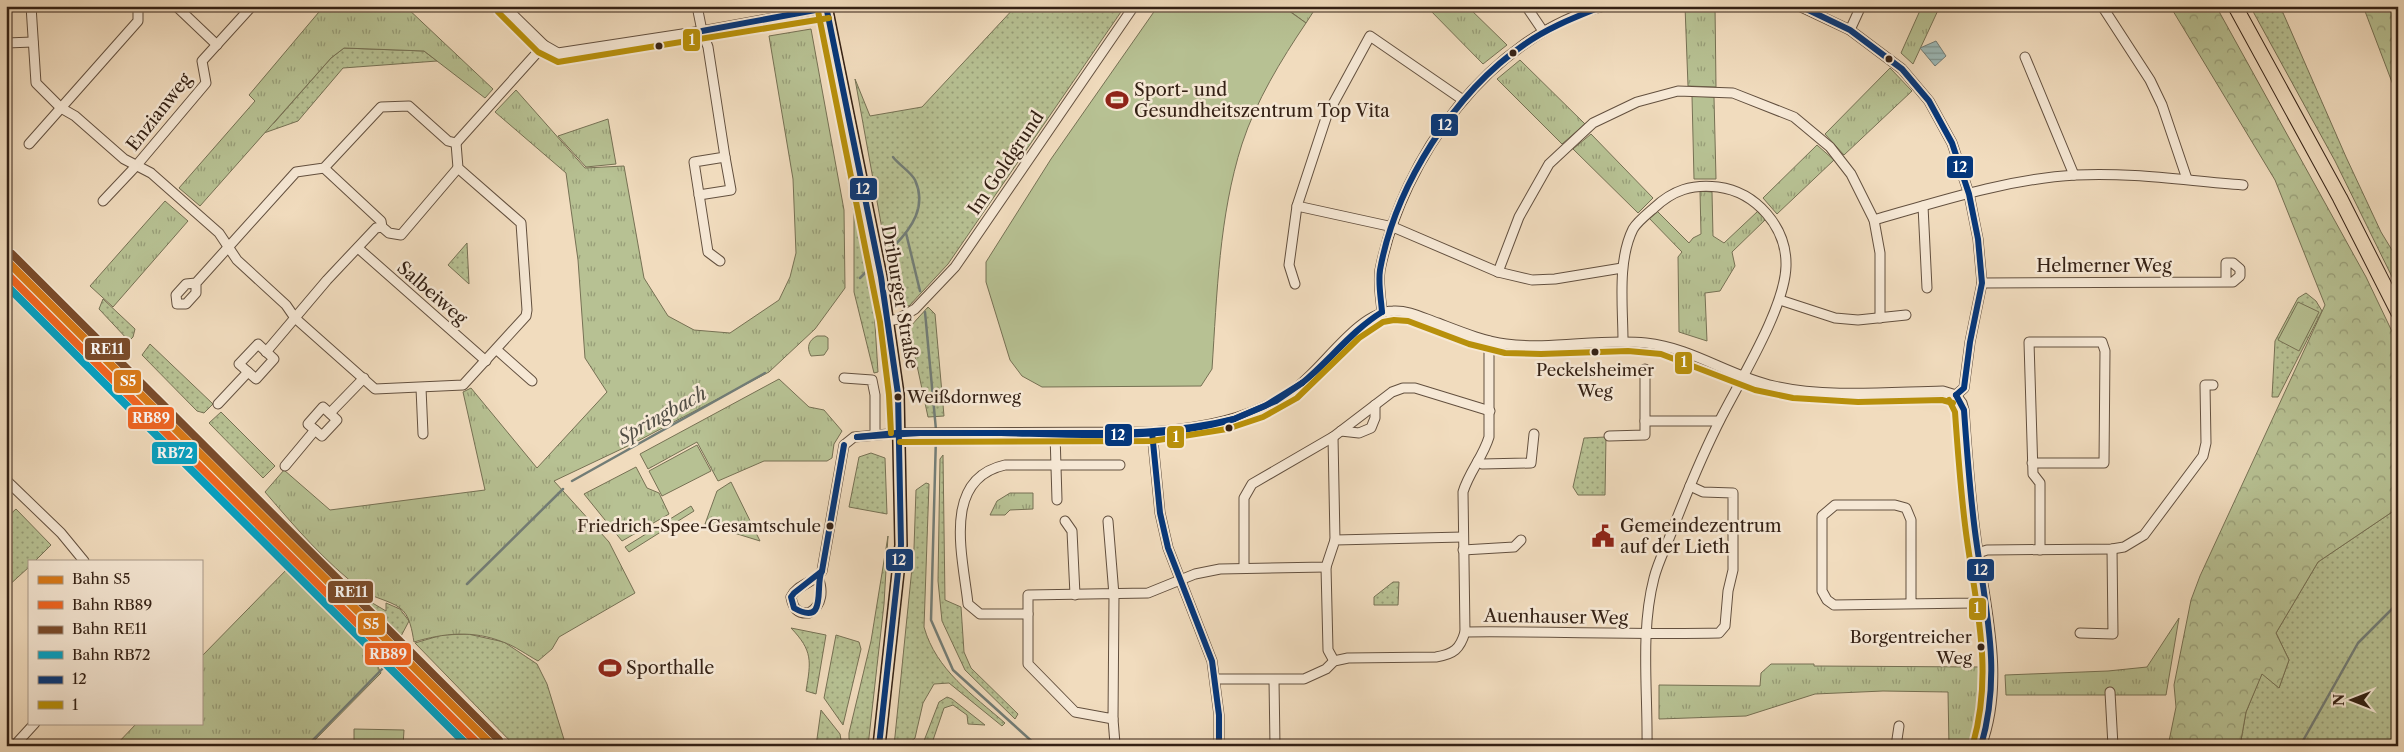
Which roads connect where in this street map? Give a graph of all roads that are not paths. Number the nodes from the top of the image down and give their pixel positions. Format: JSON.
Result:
{"nodes":[{"id":1,"x":31,"y":6,"type":"edge"},
{"id":2,"x":138,"y":6,"type":"edge"},
{"id":3,"x":176,"y":6,"type":"edge"},
{"id":4,"x":252,"y":6,"type":"edge"},
{"id":5,"x":504,"y":6,"type":"edge"},
{"id":6,"x":697,"y":6,"type":"edge"},
{"id":7,"x":1134,"y":6,"type":"edge"},
{"id":8,"x":1526,"y":6,"type":"edge"},
{"id":9,"x":1604,"y":6,"type":"edge"},
{"id":10,"x":1799,"y":6,"type":"edge"},
{"id":11,"x":1861,"y":6,"type":"edge"},
{"id":12,"x":2102,"y":6,"type":"edge"},
{"id":13,"x":2235,"y":6,"type":"edge"},
{"id":14,"x":830,"y":7,"type":"edge"},
{"id":15,"x":1850,"y":30,"type":"junction"},
{"id":16,"x":702,"y":31,"type":"junction"},
{"id":17,"x":1543,"y":31,"type":"junction"},
{"id":18,"x":34,"y":42,"type":"junction"},
{"id":19,"x":6,"y":43,"type":"edge"},
{"id":20,"x":217,"y":45,"type":"junction"},
{"id":21,"x":544,"y":45,"type":"junction"},
{"id":22,"x":2025,"y":57,"type":"dead end"},
{"id":23,"x":1463,"y":100,"type":"junction"},
{"id":24,"x":61,"y":108,"type":"junction"},
{"id":25,"x":456,"y":143,"type":"junction"},
{"id":26,"x":29,"y":144,"type":"dead end"},
{"id":27,"x":725,"y":157,"type":"junction"},
{"id":28,"x":136,"y":166,"type":"junction"},
{"id":29,"x":324,"y":168,"type":"junction"},
{"id":30,"x":458,"y":168,"type":"junction"},
{"id":31,"x":2074,"y":175,"type":"junction"},
{"id":32,"x":2187,"y":179,"type":"junction"},
{"id":33,"x":2243,"y":185,"type":"dead end"},
{"id":34,"x":1969,"y":194,"type":"junction"},
{"id":35,"x":699,"y":195,"type":"junction"},
{"id":36,"x":103,"y":201,"type":"dead end"},
{"id":37,"x":1297,"y":206,"type":"junction"},
{"id":38,"x":1923,"y":206,"type":"junction"},
{"id":39,"x":1874,"y":220,"type":"junction"},
{"id":40,"x":382,"y":227,"type":"junction"},
{"id":41,"x":1393,"y":228,"type":"junction"},
{"id":42,"x":226,"y":247,"type":"junction"},
{"id":43,"x":358,"y":248,"type":"junction"},
{"id":44,"x":720,"y":261,"type":"dead end"},
{"id":45,"x":1622,"y":268,"type":"junction"},
{"id":46,"x":1498,"y":272,"type":"junction"},
{"id":47,"x":2226,"y":282,"type":"dead end"},
{"id":48,"x":196,"y":283,"type":"dead end"},
{"id":49,"x":1982,"y":283,"type":"junction"},
{"id":50,"x":1295,"y":284,"type":"dead end"},
{"id":51,"x":1927,"y":288,"type":"dead end"},
{"id":52,"x":1780,"y":300,"type":"junction"},
{"id":53,"x":1382,"y":312,"type":"junction"},
{"id":54,"x":2398,"y":312,"type":"edge"},
{"id":55,"x":1906,"y":315,"type":"dead end"},
{"id":56,"x":295,"y":318,"type":"junction"},
{"id":57,"x":1880,"y":318,"type":"junction"},
{"id":58,"x":889,"y":321,"type":"junction"},
{"id":59,"x":1489,"y":341,"type":"junction"},
{"id":60,"x":1623,"y":341,"type":"junction"},
{"id":61,"x":497,"y":350,"type":"junction"},
{"id":62,"x":266,"y":352,"type":"junction"},
{"id":63,"x":486,"y":361,"type":"junction"},
{"id":64,"x":1645,"y":369,"type":"dead end"},
{"id":65,"x":248,"y":372,"type":"junction"},
{"id":66,"x":1743,"y":376,"type":"junction"},
{"id":67,"x":364,"y":378,"type":"junction"},
{"id":68,"x":844,"y":378,"type":"dead end"},
{"id":69,"x":532,"y":380,"type":"dead end"},
{"id":70,"x":2213,"y":385,"type":"dead end"},
{"id":71,"x":421,"y":388,"type":"junction"},
{"id":72,"x":1956,"y":395,"type":"junction"},
{"id":73,"x":218,"y":404,"type":"dead end"},
{"id":74,"x":1376,"y":405,"type":"junction"},
{"id":75,"x":1490,"y":411,"type":"junction"},
{"id":76,"x":1645,"y":421,"type":"junction"},
{"id":77,"x":1719,"y":421,"type":"junction"},
{"id":78,"x":1341,"y":431,"type":"junction"},
{"id":79,"x":1152,"y":432,"type":"junction"},
{"id":80,"x":900,"y":433,"type":"junction"},
{"id":81,"x":423,"y":434,"type":"dead end"},
{"id":82,"x":1055,"y":434,"type":"junction"},
{"id":83,"x":1534,"y":434,"type":"dead end"},
{"id":84,"x":875,"y":435,"type":"junction"},
{"id":85,"x":1608,"y":436,"type":"dead end"},
{"id":86,"x":1333,"y":437,"type":"junction"},
{"id":87,"x":1478,"y":462,"type":"junction"},
{"id":88,"x":2032,"y":463,"type":"junction"},
{"id":89,"x":1057,"y":465,"type":"junction"},
{"id":90,"x":1120,"y":465,"type":"dead end"},
{"id":91,"x":285,"y":466,"type":"dead end"},
{"id":92,"x":6,"y":480,"type":"edge"},
{"id":93,"x":1690,"y":486,"type":"junction"},
{"id":94,"x":1057,"y":500,"type":"dead end"},
{"id":95,"x":1065,"y":521,"type":"dead end"},
{"id":96,"x":1108,"y":521,"type":"dead end"},
{"id":97,"x":1463,"y":537,"type":"junction"},
{"id":98,"x":1335,"y":540,"type":"junction"},
{"id":99,"x":1521,"y":540,"type":"dead end"},
{"id":100,"x":2112,"y":549,"type":"junction"},
{"id":101,"x":1463,"y":550,"type":"junction"},
{"id":102,"x":2040,"y":550,"type":"junction"},
{"id":103,"x":1978,"y":553,"type":"junction"},
{"id":104,"x":83,"y":560,"type":"edge"},
{"id":105,"x":1244,"y":567,"type":"junction"},
{"id":106,"x":1326,"y":567,"type":"junction"},
{"id":107,"x":818,"y":577,"type":"dead end"},
{"id":108,"x":1180,"y":580,"type":"junction"},
{"id":109,"x":1075,"y":595,"type":"junction"},
{"id":110,"x":1114,"y":595,"type":"junction"},
{"id":111,"x":1984,"y":601,"type":"junction"},
{"id":112,"x":1911,"y":603,"type":"junction"},
{"id":113,"x":1028,"y":614,"type":"junction"},
{"id":114,"x":1466,"y":632,"type":"junction"},
{"id":115,"x":2080,"y":633,"type":"dead end"},
{"id":116,"x":1647,"y":635,"type":"junction"},
{"id":117,"x":1334,"y":661,"type":"junction"},
{"id":118,"x":1216,"y":680,"type":"junction"},
{"id":119,"x":1274,"y":680,"type":"junction"},
{"id":120,"x":2110,"y":692,"type":"dead end"},
{"id":121,"x":1114,"y":718,"type":"junction"},
{"id":122,"x":35,"y":724,"type":"edge"},
{"id":123,"x":1899,"y":726,"type":"dead end"},
{"id":124,"x":1116,"y":744,"type":"dead end"},
{"id":125,"x":14,"y":746,"type":"edge"},
{"id":126,"x":879,"y":746,"type":"edge"},
{"id":127,"x":1218,"y":746,"type":"edge"},
{"id":128,"x":1275,"y":746,"type":"edge"},
{"id":129,"x":1647,"y":746,"type":"edge"},
{"id":130,"x":1896,"y":746,"type":"edge"},
{"id":131,"x":1981,"y":746,"type":"edge"},
{"id":132,"x":2113,"y":746,"type":"edge"}],
"edges":[{"from":1,"to":18,"type":"street","name":"Enzianweg"},
{"from":2,"to":24,"type":"street"},
{"from":3,"to":20,"type":"street"},
{"from":4,"to":20,"type":"street","name":"Enzianweg"},
{"from":5,"to":21,"type":"street"},
{"from":6,"to":16,"type":"street"},
{"from":7,"to":58,"type":"street","name":"Im Goldgrund"},
{"from":8,"to":17,"type":"street"},
{"from":9,"to":17,"type":"street"},
{"from":10,"to":15,"type":"street"},
{"from":11,"to":15,"type":"street"},
{"from":12,"to":32,"type":"street"},
{"from":13,"to":54,"type":"highway"},
{"from":14,"to":16,"type":"street"},
{"from":14,"to":58,"type":"main road","name":"Driburger Straße"},
{"from":15,"to":34,"type":"street"},
{"from":16,"to":21,"type":"street"},
{"from":16,"to":27,"type":"street"},
{"from":17,"to":23,"type":"street"},
{"from":18,"to":19,"type":"street"},
{"from":18,"to":24,"type":"street","name":"Enzianweg"},
{"from":20,"to":28,"type":"street","name":"Enzianweg"},
{"from":21,"to":25,"type":"street"},
{"from":22,"to":31,"type":"street"},
{"from":23,"to":37,"type":"street"},
{"from":23,"to":41,"type":"street"},
{"from":24,"to":26,"type":"street"},
{"from":24,"to":28,"type":"street","name":"Enzianweg"},
{"from":25,"to":29,"type":"street"},
{"from":25,"to":30,"type":"street"},
{"from":27,"to":35,"type":"street"},
{"from":27,"to":35,"type":"street"},
{"from":28,"to":36,"type":"street","name":"Enzianweg"},
{"from":28,"to":42,"type":"street","name":"Enzianweg"},
{"from":29,"to":40,"type":"street"},
{"from":29,"to":42,"type":"street"},
{"from":30,"to":40,"type":"street","name":"Salbeiweg"},
{"from":30,"to":61,"type":"street","name":"Enzianweg"},
{"from":31,"to":32,"type":"street"},
{"from":31,"to":34,"type":"street"},
{"from":32,"to":33,"type":"street"},
{"from":34,"to":38,"type":"street"},
{"from":34,"to":49,"type":"street"},
{"from":35,"to":44,"type":"street"},
{"from":37,"to":41,"type":"street"},
{"from":37,"to":50,"type":"street"},
{"from":38,"to":39,"type":"street"},
{"from":38,"to":51,"type":"street"},
{"from":39,"to":46,"type":"street"},
{"from":39,"to":57,"type":"street"},
{"from":40,"to":43,"type":"street"},
{"from":41,"to":46,"type":"street"},
{"from":41,"to":53,"type":"street"},
{"from":42,"to":48,"type":"street"},
{"from":42,"to":56,"type":"street","name":"Enzianweg"},
{"from":43,"to":56,"type":"street"},
{"from":43,"to":63,"type":"street","name":"Salbeiweg"},
{"from":45,"to":46,"type":"street"},
{"from":45,"to":52,"type":"street"},
{"from":45,"to":60,"type":"street"},
{"from":47,"to":49,"type":"street","name":"Helmerner Weg"},
{"from":49,"to":72,"type":"street"},
{"from":52,"to":57,"type":"street"},
{"from":52,"to":66,"type":"street"},
{"from":53,"to":59,"type":"street"},
{"from":53,"to":79,"type":"street"},
{"from":55,"to":57,"type":"street"},
{"from":56,"to":62,"type":"street"},
{"from":56,"to":67,"type":"street","name":"Enzianweg"},
{"from":58,"to":80,"type":"main road","name":"Driburger Straße"},
{"from":59,"to":60,"type":"street"},
{"from":59,"to":75,"type":"street"},
{"from":60,"to":66,"type":"street"},
{"from":61,"to":63,"type":"street","name":"Enzianweg"},
{"from":61,"to":69,"type":"street"},
{"from":62,"to":65,"type":"street"},
{"from":62,"to":65,"type":"street"},
{"from":63,"to":71,"type":"street","name":"Enzianweg"},
{"from":64,"to":76,"type":"street"},
{"from":65,"to":73,"type":"street"},
{"from":66,"to":72,"type":"street"},
{"from":66,"to":77,"type":"street"},
{"from":67,"to":71,"type":"street","name":"Enzianweg"},
{"from":67,"to":91,"type":"street"},
{"from":68,"to":84,"type":"street"},
{"from":70,"to":100,"type":"street"},
{"from":71,"to":81,"type":"street"},
{"from":72,"to":103,"type":"street"},
{"from":74,"to":75,"type":"street"},
{"from":74,"to":78,"type":"street"},
{"from":74,"to":78,"type":"street"},
{"from":75,"to":87,"type":"street"},
{"from":76,"to":77,"type":"street"},
{"from":76,"to":85,"type":"street"},
{"from":77,"to":93,"type":"street"},
{"from":78,"to":86,"type":"street"},
{"from":79,"to":82,"type":"street"},
{"from":79,"to":108,"type":"street"},
{"from":80,"to":82,"type":"street"},
{"from":80,"to":84,"type":"street"},
{"from":80,"to":126,"type":"main road","name":"Driburger Straße"},
{"from":82,"to":89,"type":"street"},
{"from":83,"to":87,"type":"street"},
{"from":84,"to":107,"type":"street"},
{"from":86,"to":98,"type":"street"},
{"from":86,"to":105,"type":"street"},
{"from":87,"to":97,"type":"street"},
{"from":88,"to":88,"type":"street"},
{"from":88,"to":102,"type":"street"},
{"from":89,"to":90,"type":"street"},
{"from":89,"to":94,"type":"street"},
{"from":89,"to":113,"type":"street"},
{"from":92,"to":104,"type":"street"},
{"from":93,"to":116,"type":"street"},
{"from":93,"to":116,"type":"street","name":"Auenhauser Weg"},
{"from":95,"to":109,"type":"street"},
{"from":96,"to":110,"type":"street"},
{"from":97,"to":98,"type":"street"},
{"from":97,"to":101,"type":"street"},
{"from":98,"to":106,"type":"street"},
{"from":99,"to":101,"type":"street"},
{"from":100,"to":102,"type":"street"},
{"from":100,"to":115,"type":"street"},
{"from":101,"to":114,"type":"street"},
{"from":102,"to":103,"type":"street"},
{"from":103,"to":111,"type":"street"},
{"from":105,"to":106,"type":"street"},
{"from":105,"to":108,"type":"street"},
{"from":106,"to":117,"type":"street"},
{"from":108,"to":110,"type":"street"},
{"from":108,"to":118,"type":"street"},
{"from":109,"to":110,"type":"street"},
{"from":109,"to":113,"type":"street"},
{"from":110,"to":121,"type":"street"},
{"from":111,"to":112,"type":"street"},
{"from":111,"to":131,"type":"street"},
{"from":112,"to":112,"type":"street"},
{"from":113,"to":121,"type":"street"},
{"from":114,"to":116,"type":"street","name":"Auenhauser Weg"},
{"from":114,"to":117,"type":"street"},
{"from":116,"to":129,"type":"street"},
{"from":117,"to":119,"type":"street"},
{"from":118,"to":119,"type":"street"},
{"from":118,"to":127,"type":"street"},
{"from":119,"to":128,"type":"street"},
{"from":120,"to":132,"type":"street"},
{"from":121,"to":124,"type":"street"},
{"from":122,"to":125,"type":"street"},
{"from":123,"to":130,"type":"street"}]}
